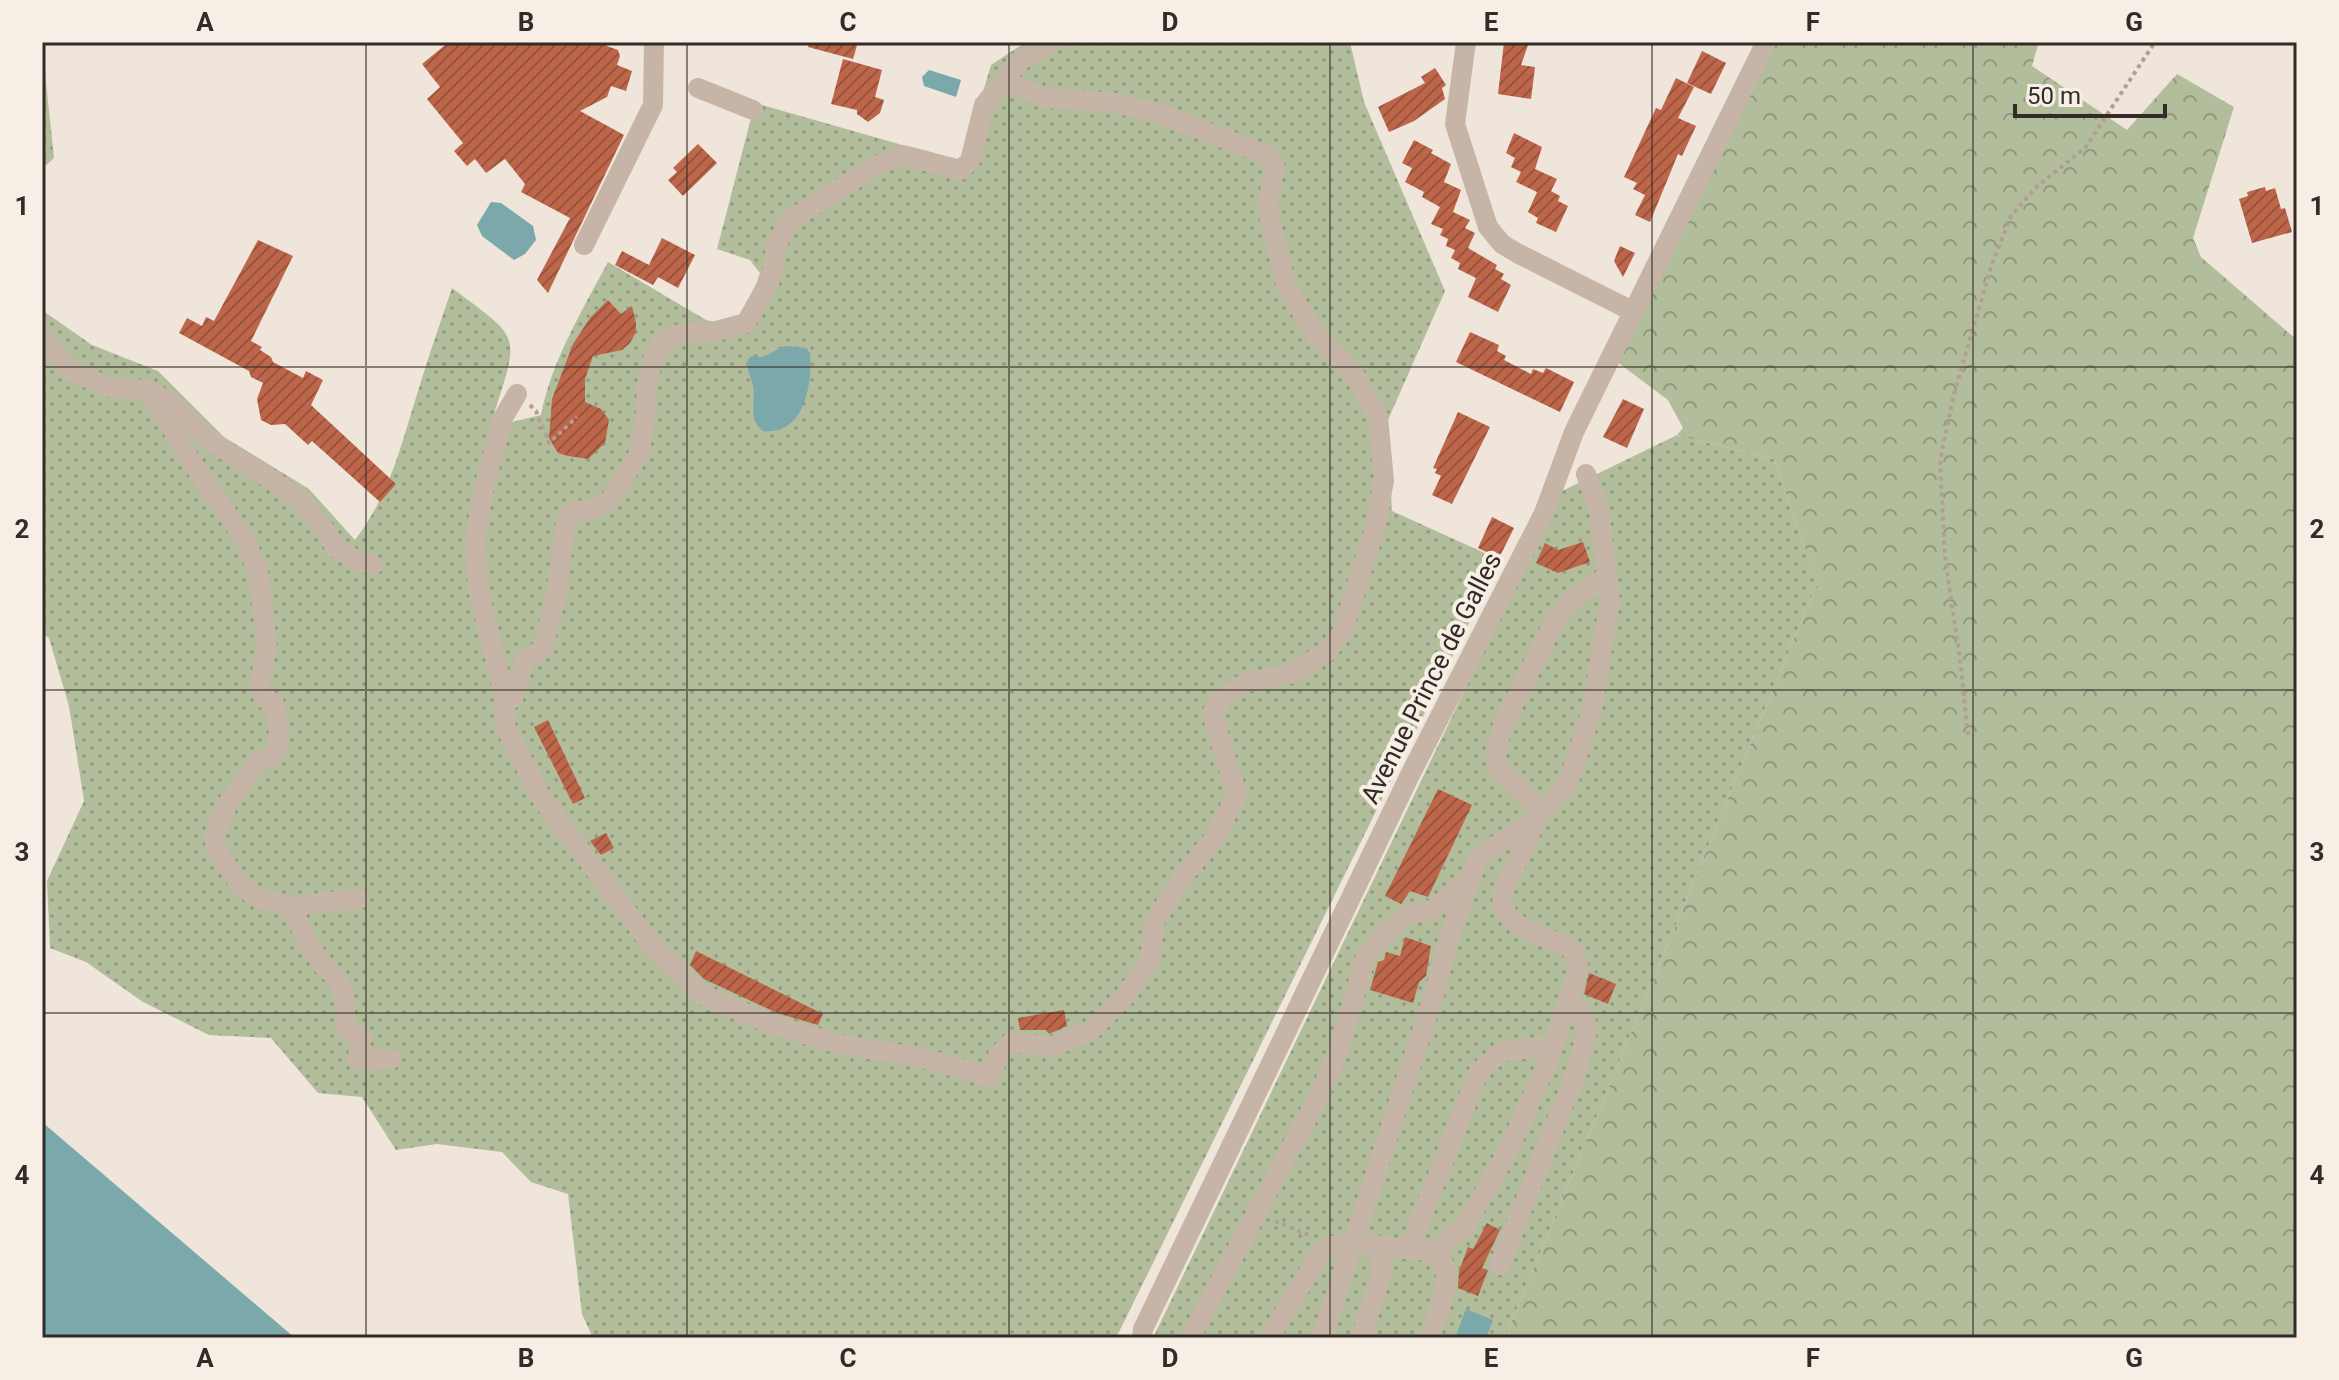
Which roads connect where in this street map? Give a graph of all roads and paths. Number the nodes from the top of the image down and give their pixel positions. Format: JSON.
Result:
{"nodes":[{"id":1,"x":654,"y":42,"type":"edge"},
{"id":2,"x":1052,"y":42,"type":"edge"},
{"id":3,"x":1466,"y":42,"type":"edge"},
{"id":4,"x":1766,"y":42,"type":"edge"},
{"id":5,"x":2153,"y":45,"type":"dead end"},
{"id":6,"x":1004,"y":81,"type":"junction"},
{"id":7,"x":698,"y":88,"type":"dead end"},
{"id":8,"x":753,"y":110,"type":"dead end"},
{"id":9,"x":584,"y":245,"type":"dead end"},
{"id":10,"x":1632,"y":311,"type":"junction"},
{"id":11,"x":42,"y":336,"type":"edge"},
{"id":12,"x":147,"y":390,"type":"junction"},
{"id":13,"x":517,"y":394,"type":"dead end"},
{"id":14,"x":536,"y":411,"type":"dead end"},
{"id":15,"x":577,"y":417,"type":"dead end"},
{"id":16,"x":1574,"y":432,"type":"junction"},
{"id":17,"x":373,"y":565,"type":"dead end"},
{"id":18,"x":1607,"y":577,"type":"junction"},
{"id":19,"x":504,"y":703,"type":"junction"},
{"id":20,"x":1968,"y":735,"type":"dead end"},
{"id":21,"x":1539,"y":815,"type":"junction"},
{"id":22,"x":1471,"y":877,"type":"junction"},
{"id":23,"x":359,"y":899,"type":"dead end"},
{"id":24,"x":291,"y":906,"type":"junction"},
{"id":25,"x":1432,"y":910,"type":"junction"},
{"id":26,"x":1448,"y":944,"type":"junction"},
{"id":27,"x":1568,"y":999,"type":"junction"},
{"id":28,"x":1553,"y":1045,"type":"junction"},
{"id":29,"x":391,"y":1059,"type":"dead end"},
{"id":30,"x":1256,"y":1213,"type":"junction"},
{"id":31,"x":1353,"y":1241,"type":"junction"},
{"id":32,"x":1332,"y":1245,"type":"junction"},
{"id":33,"x":1379,"y":1247,"type":"junction"},
{"id":34,"x":1419,"y":1250,"type":"junction"},
{"id":35,"x":1500,"y":1265,"type":"dead end"},
{"id":36,"x":1142,"y":1338,"type":"edge"},
{"id":37,"x":1190,"y":1338,"type":"edge"},
{"id":38,"x":1269,"y":1338,"type":"edge"},
{"id":39,"x":1322,"y":1338,"type":"edge"},
{"id":40,"x":1361,"y":1338,"type":"edge"},
{"id":41,"x":1429,"y":1338,"type":"edge"}],
"edges":[{"from":1,"to":9,"type":"street"},
{"from":2,"to":6,"type":"street"},
{"from":3,"to":10,"type":"street"},
{"from":4,"to":10,"type":"street","name":"Avenue Prince de Galles"},
{"from":5,"to":20,"type":"path"},
{"from":6,"to":19,"type":"street"},
{"from":6,"to":19,"type":"street"},
{"from":7,"to":8,"type":"street"},
{"from":10,"to":16,"type":"street","name":"Avenue Prince de Galles"},
{"from":11,"to":12,"type":"street"},
{"from":12,"to":17,"type":"street"},
{"from":12,"to":24,"type":"street"},
{"from":13,"to":19,"type":"street"},
{"from":14,"to":15,"type":"path"},
{"from":16,"to":18,"type":"street"},
{"from":16,"to":36,"type":"street","name":"Avenue Prince de Galles"},
{"from":18,"to":21,"type":"street"},
{"from":18,"to":21,"type":"street"},
{"from":21,"to":22,"type":"street"},
{"from":21,"to":27,"type":"street"},
{"from":22,"to":25,"type":"street"},
{"from":22,"to":26,"type":"street"},
{"from":23,"to":24,"type":"street"},
{"from":24,"to":29,"type":"street"},
{"from":25,"to":26,"type":"street"},
{"from":25,"to":30,"type":"street"},
{"from":26,"to":31,"type":"street"},
{"from":27,"to":28,"type":"street"},
{"from":27,"to":35,"type":"street"},
{"from":28,"to":34,"type":"street"},
{"from":28,"to":34,"type":"street"},
{"from":30,"to":32,"type":"path"},
{"from":30,"to":37,"type":"street"},
{"from":31,"to":32,"type":"street"},
{"from":31,"to":33,"type":"street"},
{"from":31,"to":39,"type":"street"},
{"from":32,"to":38,"type":"street"},
{"from":33,"to":34,"type":"street"},
{"from":33,"to":40,"type":"street"},
{"from":34,"to":41,"type":"street"}]}
